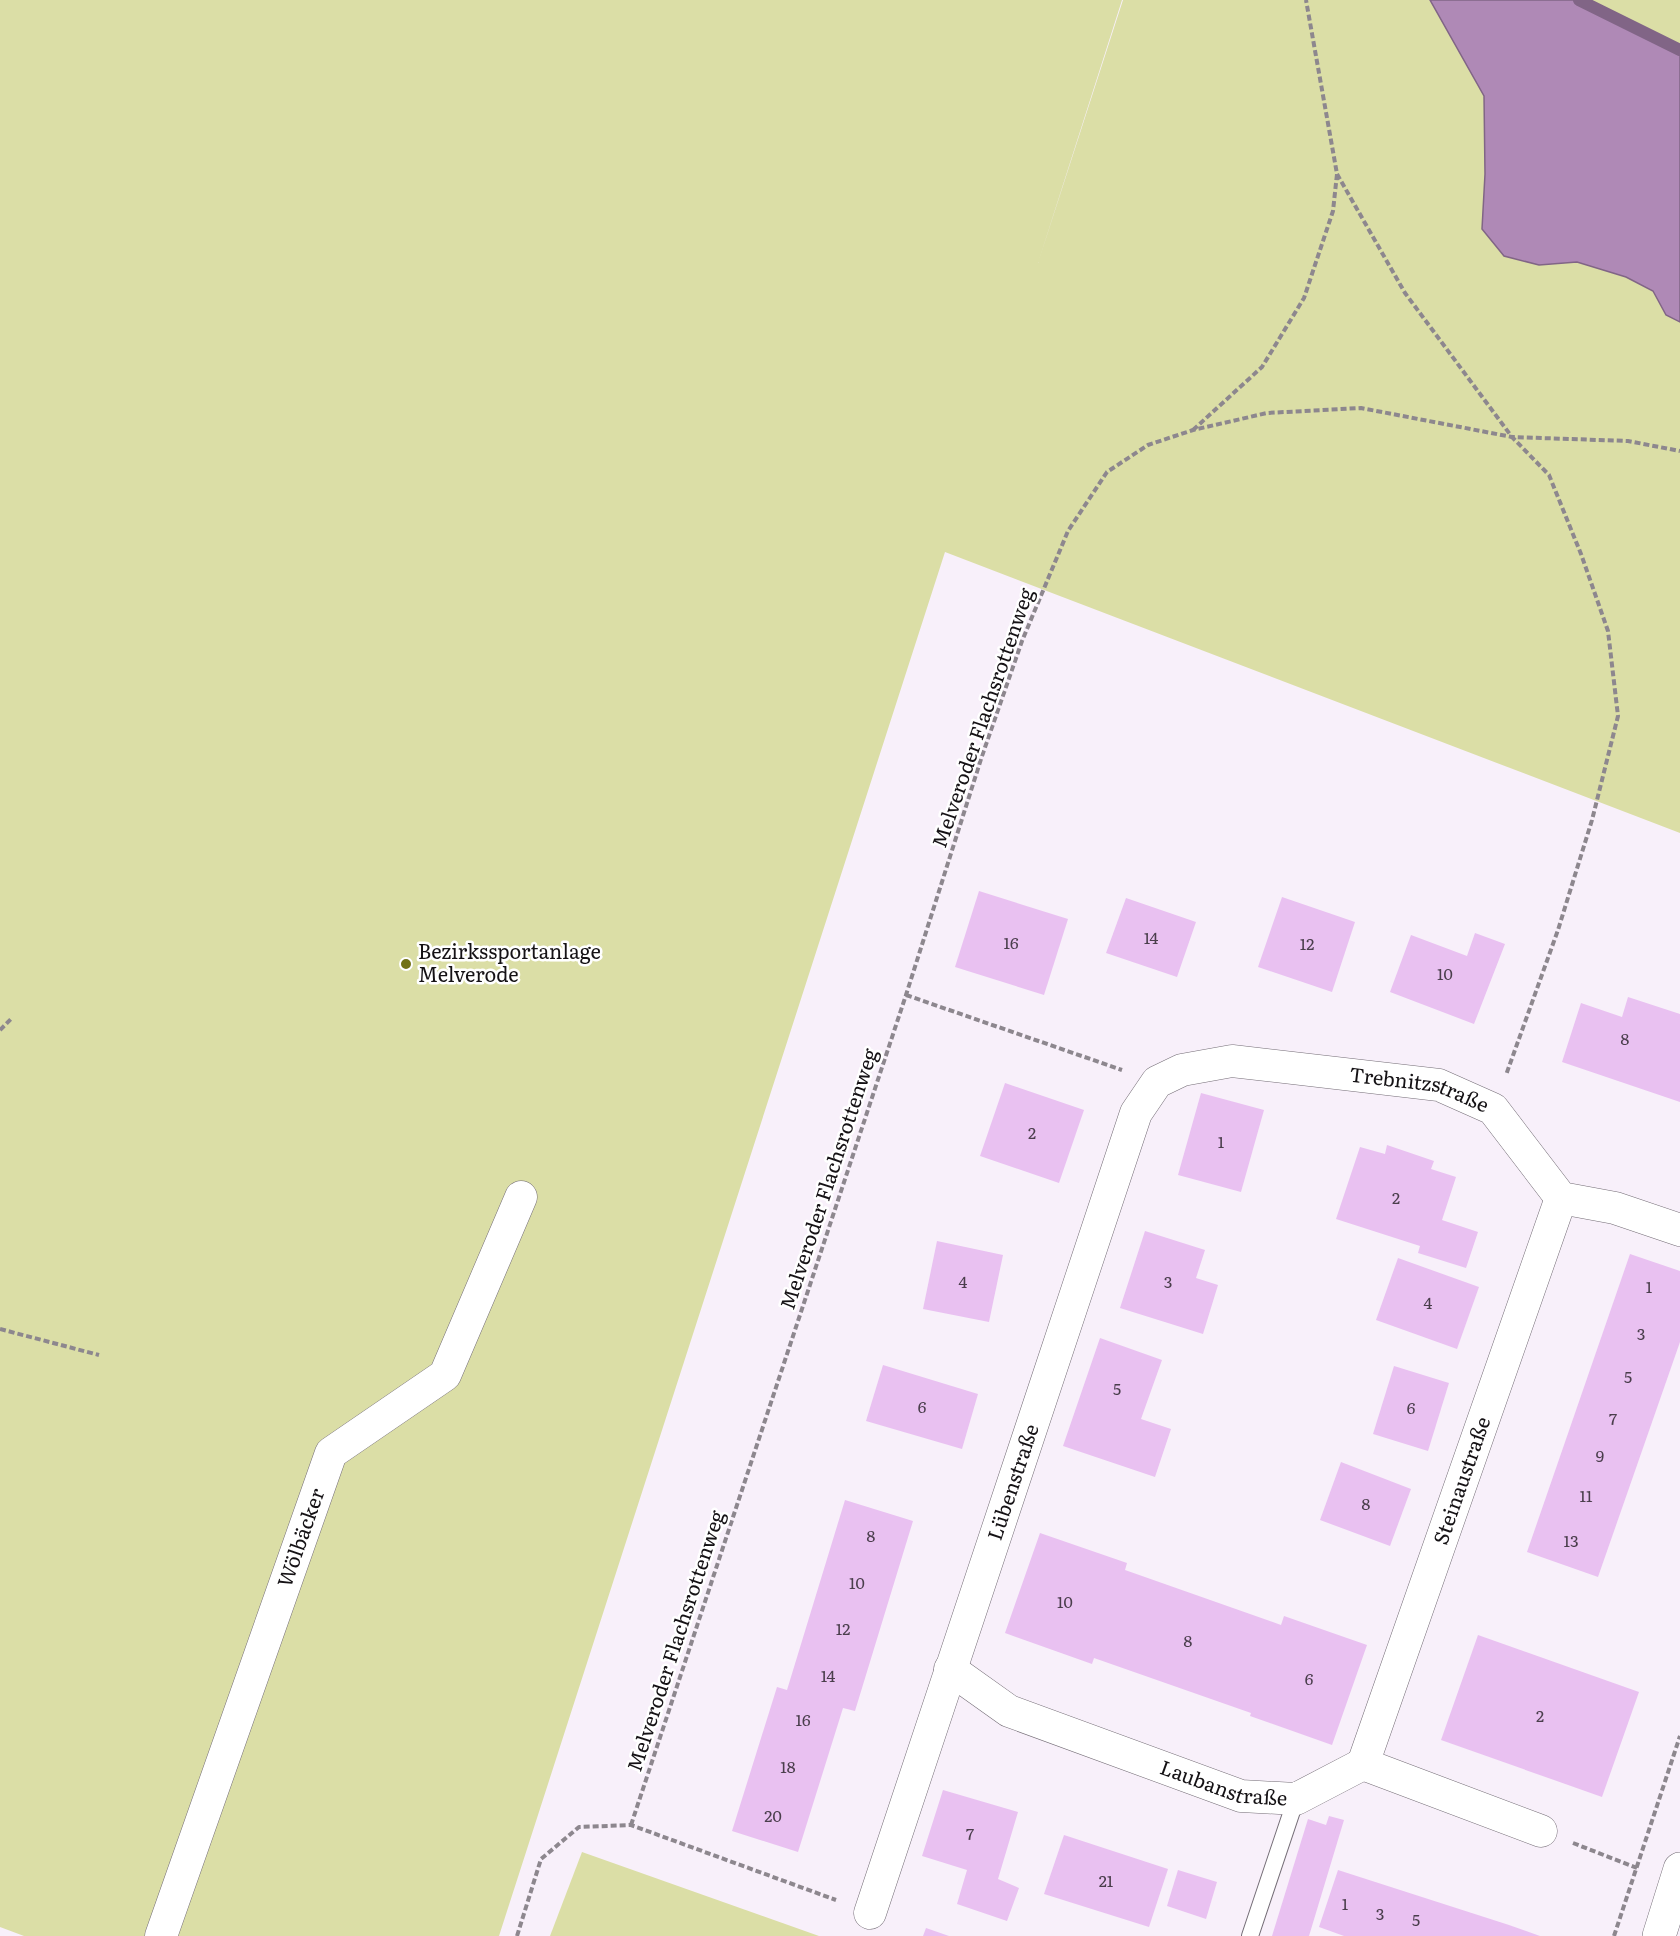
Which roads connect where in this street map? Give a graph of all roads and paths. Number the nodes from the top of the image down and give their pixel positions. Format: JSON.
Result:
{"nodes":[{"id":1,"x":1306,"y":0,"type":"edge"},
{"id":2,"x":1337,"y":174,"type":"junction"},
{"id":3,"x":1193,"y":430,"type":"junction"},
{"id":4,"x":1512,"y":437,"type":"junction"},
{"id":5,"x":1680,"y":450,"type":"edge"},
{"id":6,"x":906,"y":995,"type":"junction"},
{"id":7,"x":12,"y":1018,"type":"dead end"},
{"id":8,"x":0,"y":1030,"type":"edge"},
{"id":9,"x":1169,"y":1076,"type":"junction"},
{"id":10,"x":1493,"y":1109,"type":"junction"},
{"id":11,"x":521,"y":1197,"type":"dead end"},
{"id":12,"x":1562,"y":1198,"type":"junction"},
{"id":13,"x":1680,"y":1230,"type":"edge"},
{"id":14,"x":0,"y":1329,"type":"edge"},
{"id":15,"x":99,"y":1355,"type":"dead end"},
{"id":16,"x":950,"y":1669,"type":"junction"},
{"id":17,"x":1680,"y":1736,"type":"edge"},
{"id":18,"x":1363,"y":1764,"type":"junction"},
{"id":19,"x":1296,"y":1799,"type":"junction"},
{"id":20,"x":631,"y":1825,"type":"junction"},
{"id":21,"x":1541,"y":1831,"type":"joint"},
{"id":22,"x":1637,"y":1868,"type":"junction"},
{"id":23,"x":1680,"y":1869,"type":"edge"},
{"id":24,"x":870,"y":1912,"type":"joint"},
{"id":25,"x":161,"y":1936,"type":"edge"},
{"id":26,"x":517,"y":1936,"type":"edge"},
{"id":27,"x":1250,"y":1936,"type":"edge"},
{"id":28,"x":1614,"y":1936,"type":"edge"},
{"id":29,"x":1659,"y":1936,"type":"edge"}],
"edges":[{"from":1,"to":2,"type":"path","name":"Melveroder Flachsrottenweg"},
{"from":2,"to":3,"type":"path","name":"Melveroder Flachsrottenweg"},
{"from":2,"to":4,"type":"path"},
{"from":3,"to":4,"type":"path","name":"Melveroder Flachsrottenweg"},
{"from":3,"to":6,"type":"path","name":"Melveroder Flachsrottenweg"},
{"from":4,"to":5,"type":"path","name":"Melveroder Flachsrottenweg"},
{"from":4,"to":10,"type":"path"},
{"from":6,"to":9,"type":"path"},
{"from":6,"to":20,"type":"path","name":"Melveroder Flachsrottenweg"},
{"from":7,"to":8,"type":"path"},
{"from":9,"to":10,"type":"street","name":"Trebnitzstraße"},
{"from":9,"to":16,"type":"street","name":"Lübenstraße"},
{"from":10,"to":12,"type":"street","name":"Trebnitzstraße"},
{"from":11,"to":25,"type":"street","name":"Wölbäcker"},
{"from":12,"to":13,"type":"street"},
{"from":12,"to":18,"type":"street","name":"Steinaustraße"},
{"from":14,"to":15,"type":"path"},
{"from":16,"to":19,"type":"street","name":"Laubanstraße"},
{"from":16,"to":24,"type":"street","name":"Lübenstraße"},
{"from":17,"to":22,"type":"path"},
{"from":18,"to":19,"type":"street","name":"Laubanstraße"},
{"from":18,"to":21,"type":"street"},
{"from":19,"to":27,"type":"lane"},
{"from":20,"to":24,"type":"path"},
{"from":20,"to":26,"type":"path"},
{"from":21,"to":22,"type":"path"},
{"from":22,"to":28,"type":"path"},
{"from":23,"to":29,"type":"street"}]}
